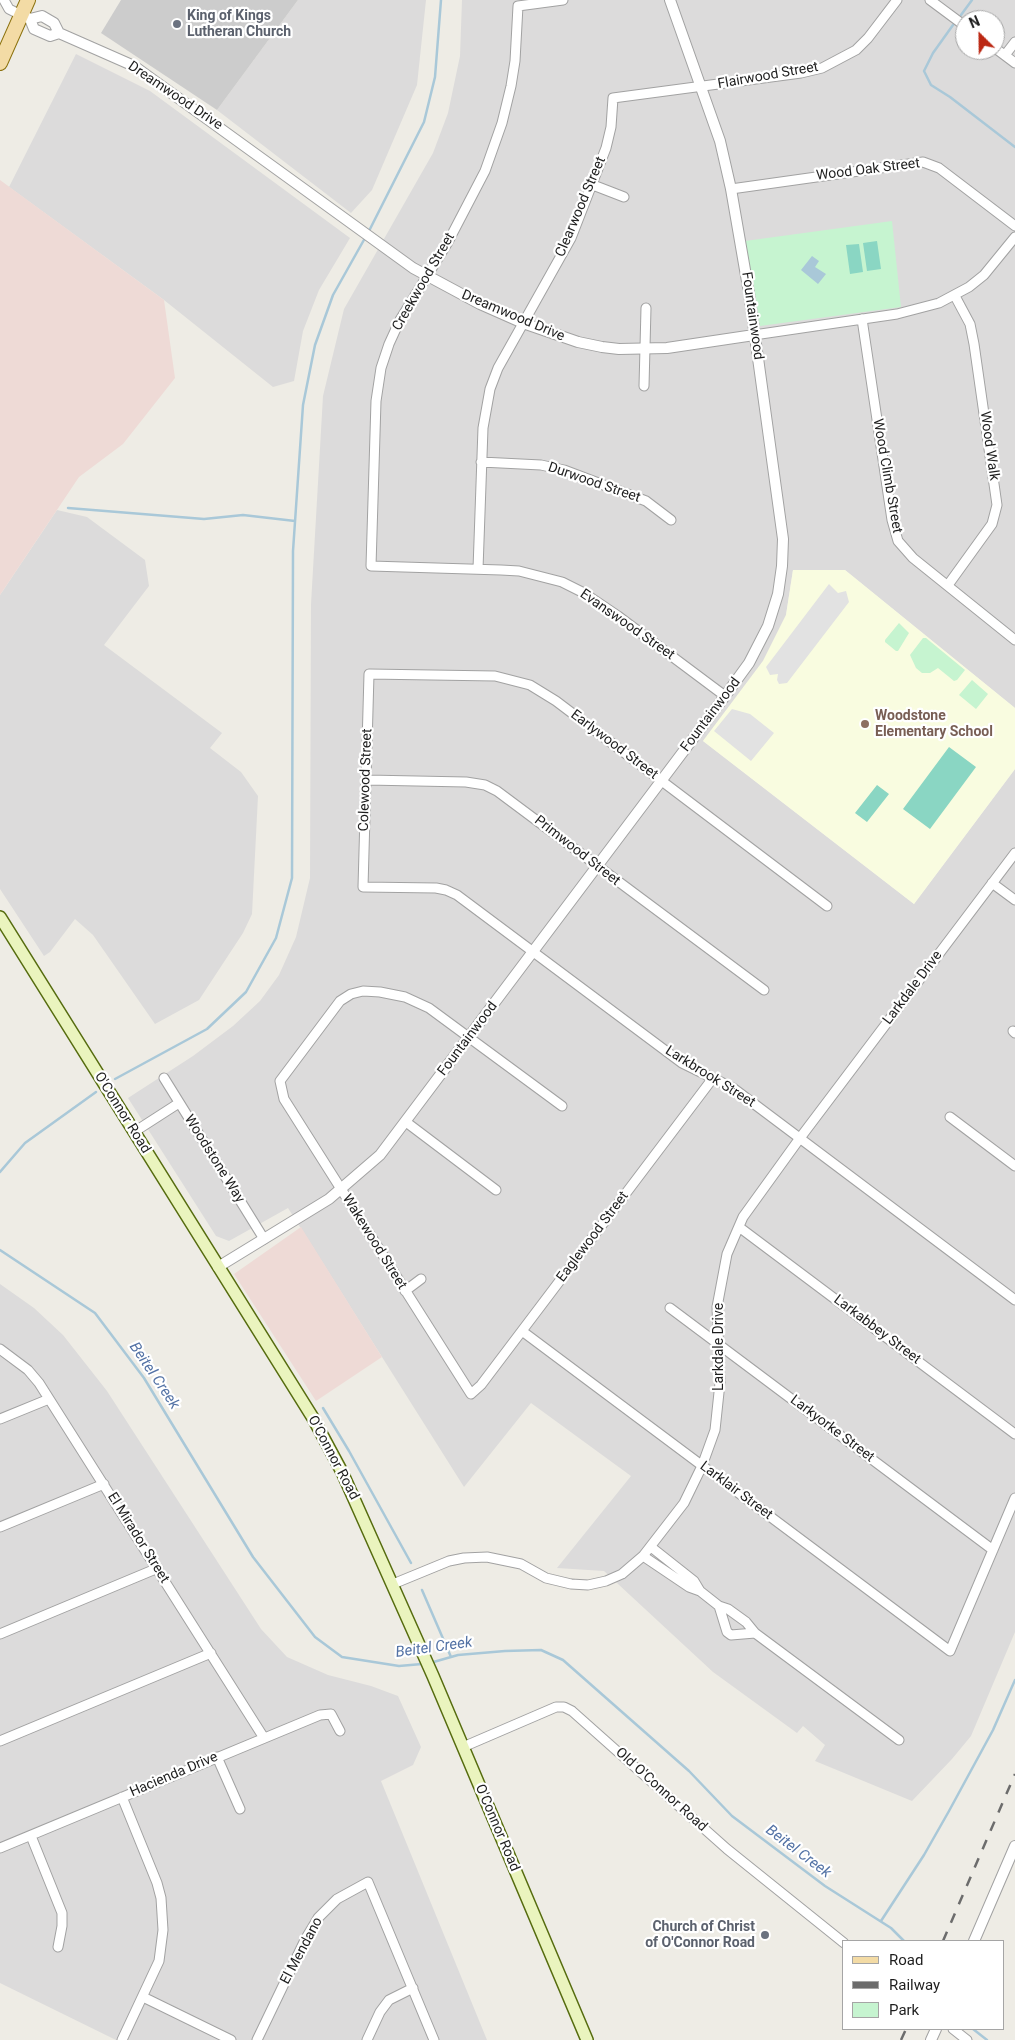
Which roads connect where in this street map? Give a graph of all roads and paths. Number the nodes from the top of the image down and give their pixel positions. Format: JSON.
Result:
{"nodes":[{"id":1,"x":4,"y":0,"type":"edge"},
{"id":2,"x":28,"y":0,"type":"edge"},
{"id":3,"x":563,"y":0,"type":"edge"},
{"id":4,"x":670,"y":0,"type":"edge"},
{"id":5,"x":897,"y":0,"type":"edge"},
{"id":6,"x":930,"y":0,"type":"edge"},
{"id":7,"x":15,"y":14,"type":"edge"},
{"id":8,"x":955,"y":19,"type":"edge"},
{"id":9,"x":1015,"y":42,"type":"edge"},
{"id":10,"x":1005,"y":55,"type":"joint"},
{"id":11,"x":0,"y":63,"type":"edge"},
{"id":12,"x":1015,"y":63,"type":"edge"},
{"id":13,"x":702,"y":87,"type":"junction"},
{"id":14,"x":613,"y":98,"type":"joint"},
{"id":15,"x":593,"y":185,"type":"junction"},
{"id":16,"x":731,"y":189,"type":"junction"},
{"id":17,"x":624,"y":197,"type":"dead end"},
{"id":18,"x":1015,"y":226,"type":"edge"},
{"id":19,"x":1015,"y":237,"type":"edge"},
{"id":20,"x":428,"y":276,"type":"junction"},
{"id":21,"x":955,"y":296,"type":"junction"},
{"id":22,"x":646,"y":308,"type":"dead end"},
{"id":23,"x":862,"y":319,"type":"junction"},
{"id":24,"x":523,"y":323,"type":"junction"},
{"id":25,"x":754,"y":334,"type":"junction"},
{"id":26,"x":644,"y":349,"type":"junction"},
{"id":27,"x":644,"y":386,"type":"dead end"},
{"id":28,"x":481,"y":462,"type":"junction"},
{"id":29,"x":671,"y":520,"type":"dead end"},
{"id":30,"x":371,"y":566,"type":"joint"},
{"id":31,"x":478,"y":569,"type":"junction"},
{"id":32,"x":948,"y":586,"type":"junction"},
{"id":33,"x":1015,"y":640,"type":"edge"},
{"id":34,"x":369,"y":674,"type":"joint"},
{"id":35,"x":724,"y":696,"type":"junction"},
{"id":36,"x":367,"y":780,"type":"junction"},
{"id":37,"x":661,"y":781,"type":"junction"},
{"id":38,"x":1015,"y":853,"type":"edge"},
{"id":39,"x":597,"y":867,"type":"junction"},
{"id":40,"x":992,"y":883,"type":"junction"},
{"id":41,"x":363,"y":887,"type":"joint"},
{"id":42,"x":1015,"y":900,"type":"edge"},
{"id":43,"x":827,"y":906,"type":"dead end"},
{"id":44,"x":0,"y":917,"type":"edge"},
{"id":45,"x":532,"y":952,"type":"junction"},
{"id":46,"x":764,"y":990,"type":"dead end"},
{"id":47,"x":470,"y":1037,"type":"junction"},
{"id":48,"x":164,"y":1078,"type":"dead end"},
{"id":49,"x":713,"y":1078,"type":"junction"},
{"id":50,"x":179,"y":1103,"type":"junction"},
{"id":51,"x":562,"y":1106,"type":"dead end"},
{"id":52,"x":950,"y":1117,"type":"dead end"},
{"id":53,"x":406,"y":1122,"type":"junction"},
{"id":54,"x":134,"y":1132,"type":"junction"},
{"id":55,"x":800,"y":1138,"type":"junction"},
{"id":56,"x":1015,"y":1166,"type":"edge"},
{"id":57,"x":341,"y":1190,"type":"junction"},
{"id":58,"x":496,"y":1190,"type":"dead end"},
{"id":59,"x":739,"y":1227,"type":"junction"},
{"id":60,"x":264,"y":1238,"type":"junction"},
{"id":61,"x":218,"y":1266,"type":"junction"},
{"id":62,"x":421,"y":1279,"type":"dead end"},
{"id":63,"x":405,"y":1290,"type":"junction"},
{"id":64,"x":1015,"y":1300,"type":"edge"},
{"id":65,"x":670,"y":1308,"type":"dead end"},
{"id":66,"x":522,"y":1331,"type":"junction"},
{"id":67,"x":718,"y":1344,"type":"junction"},
{"id":68,"x":0,"y":1349,"type":"edge"},
{"id":69,"x":471,"y":1394,"type":"joint"},
{"id":70,"x":49,"y":1399,"type":"junction"},
{"id":71,"x":0,"y":1419,"type":"edge"},
{"id":72,"x":1015,"y":1434,"type":"edge"},
{"id":73,"x":702,"y":1466,"type":"junction"},
{"id":74,"x":104,"y":1484,"type":"junction"},
{"id":75,"x":1015,"y":1498,"type":"edge"},
{"id":76,"x":0,"y":1526,"type":"edge"},
{"id":77,"x":651,"y":1547,"type":"junction"},
{"id":78,"x":993,"y":1550,"type":"junction"},
{"id":79,"x":644,"y":1556,"type":"junction"},
{"id":80,"x":158,"y":1568,"type":"junction"},
{"id":81,"x":393,"y":1584,"type":"junction"},
{"id":82,"x":700,"y":1591,"type":"junction"},
{"id":83,"x":719,"y":1606,"type":"junction"},
{"id":84,"x":755,"y":1633,"type":"junction"},
{"id":85,"x":0,"y":1634,"type":"edge"},
{"id":86,"x":211,"y":1653,"type":"junction"},
{"id":87,"x":340,"y":1731,"type":"dead end"},
{"id":88,"x":264,"y":1738,"type":"junction"},
{"id":89,"x":0,"y":1740,"type":"edge"},
{"id":90,"x":899,"y":1740,"type":"dead end"},
{"id":91,"x":463,"y":1747,"type":"junction"},
{"id":92,"x":217,"y":1757,"type":"junction"},
{"id":93,"x":122,"y":1797,"type":"junction"},
{"id":94,"x":240,"y":1809,"type":"dead end"},
{"id":95,"x":31,"y":1836,"type":"junction"},
{"id":96,"x":1015,"y":1846,"type":"edge"},
{"id":97,"x":0,"y":1848,"type":"edge"},
{"id":98,"x":974,"y":1940,"type":"edge"},
{"id":99,"x":842,"y":1941,"type":"edge"},
{"id":100,"x":58,"y":1947,"type":"dead end"},
{"id":101,"x":413,"y":1988,"type":"junction"},
{"id":102,"x":143,"y":1997,"type":"junction"},
{"id":103,"x":954,"y":2030,"type":"edge"},
{"id":104,"x":122,"y":2040,"type":"edge"},
{"id":105,"x":231,"y":2040,"type":"edge"},
{"id":106,"x":257,"y":2040,"type":"edge"},
{"id":107,"x":366,"y":2040,"type":"edge"},
{"id":108,"x":434,"y":2040,"type":"edge"},
{"id":109,"x":587,"y":2040,"type":"edge"},
{"id":110,"x":967,"y":2040,"type":"edge"}],
"edges":[{"from":1,"to":7,"type":"street"},
{"from":2,"to":7,"type":"main road"},
{"from":3,"to":20,"type":"street","name":"Creekwood Street"},
{"from":4,"to":13,"type":"street","name":"Fountainwood"},
{"from":5,"to":13,"type":"street","name":"Flairwood Street"},
{"from":6,"to":8,"type":"street"},
{"from":7,"to":11,"type":"main road"},
{"from":7,"to":20,"type":"street","name":"Dreamwood Drive"},
{"from":9,"to":10,"type":"street"},
{"from":10,"to":12,"type":"street"},
{"from":13,"to":14,"type":"street","name":"Flairwood Street"},
{"from":13,"to":16,"type":"street","name":"Fountainwood"},
{"from":14,"to":15,"type":"street","name":"Clearwood Street"},
{"from":15,"to":17,"type":"street"},
{"from":15,"to":24,"type":"street","name":"Clearwood Street"},
{"from":16,"to":18,"type":"street","name":"Wood Oak Street"},
{"from":16,"to":25,"type":"street","name":"Fountainwood"},
{"from":19,"to":21,"type":"street","name":"Dreamwood Drive"},
{"from":20,"to":24,"type":"street","name":"Dreamwood Drive"},
{"from":20,"to":30,"type":"street","name":"Creekwood Street"},
{"from":21,"to":23,"type":"street","name":"Dreamwood Drive"},
{"from":21,"to":32,"type":"street","name":"Wood Walk"},
{"from":22,"to":26,"type":"street"},
{"from":23,"to":25,"type":"street","name":"Dreamwood Drive"},
{"from":23,"to":32,"type":"street","name":"Wood Climb Street"},
{"from":24,"to":26,"type":"street","name":"Dreamwood Drive"},
{"from":24,"to":28,"type":"street","name":"Clearwood Street"},
{"from":25,"to":26,"type":"street","name":"Dreamwood Drive"},
{"from":25,"to":35,"type":"street","name":"Fountainwood"},
{"from":26,"to":27,"type":"street"},
{"from":28,"to":29,"type":"street","name":"Durwood Street"},
{"from":28,"to":31,"type":"street","name":"Clearwood Street"},
{"from":30,"to":31,"type":"street","name":"Evanswood Street"},
{"from":31,"to":35,"type":"street","name":"Evanswood Street"},
{"from":32,"to":33,"type":"street","name":"Wood Climb Street"},
{"from":34,"to":36,"type":"street","name":"Colewood Street"},
{"from":34,"to":37,"type":"street","name":"Earlywood Street"},
{"from":35,"to":37,"type":"street","name":"Fountainwood"},
{"from":36,"to":39,"type":"street","name":"Primwood Street"},
{"from":36,"to":41,"type":"street","name":"Colewood Street"},
{"from":37,"to":39,"type":"street","name":"Fountainwood"},
{"from":37,"to":43,"type":"street","name":"Earlywood Street"},
{"from":38,"to":40,"type":"street","name":"Larkdale Drive"},
{"from":39,"to":45,"type":"street","name":"Fountainwood"},
{"from":39,"to":46,"type":"street","name":"Primwood Street"},
{"from":40,"to":42,"type":"street"},
{"from":40,"to":55,"type":"street","name":"Larkdale Drive"},
{"from":41,"to":45,"type":"street","name":"Larkbrook Street"},
{"from":44,"to":54,"type":"main road","name":"O'Connor Road"},
{"from":45,"to":47,"type":"street","name":"Fountainwood"},
{"from":45,"to":49,"type":"street","name":"Larkbrook Street"},
{"from":47,"to":51,"type":"street"},
{"from":47,"to":53,"type":"street","name":"Fountainwood"},
{"from":47,"to":57,"type":"street","name":"Wakewood Street"},
{"from":48,"to":50,"type":"street","name":"Woodstone Way"},
{"from":49,"to":55,"type":"street","name":"Larkbrook Street"},
{"from":49,"to":66,"type":"street","name":"Eaglewood Street"},
{"from":50,"to":54,"type":"street"},
{"from":50,"to":60,"type":"street","name":"Woodstone Way"},
{"from":52,"to":56,"type":"street"},
{"from":53,"to":57,"type":"street","name":"Fountainwood"},
{"from":53,"to":58,"type":"street"},
{"from":54,"to":61,"type":"main road","name":"O'Connor Road"},
{"from":55,"to":59,"type":"street","name":"Larkdale Drive"},
{"from":55,"to":64,"type":"street","name":"Larkbrook Street"},
{"from":57,"to":60,"type":"street","name":"Fountainwood"},
{"from":57,"to":63,"type":"street","name":"Wakewood Street"},
{"from":59,"to":67,"type":"street","name":"Larkdale Drive"},
{"from":59,"to":72,"type":"street","name":"Larkabbey Street"},
{"from":60,"to":61,"type":"street","name":"Fountainwood"},
{"from":61,"to":81,"type":"main road","name":"O'Connor Road"},
{"from":62,"to":63,"type":"street"},
{"from":63,"to":69,"type":"street","name":"Wakewood Street"},
{"from":65,"to":67,"type":"street","name":"Larkyorke Street"},
{"from":66,"to":69,"type":"street","name":"Eaglewood Street"},
{"from":66,"to":73,"type":"street","name":"Larklair Street"},
{"from":67,"to":73,"type":"street","name":"Larkdale Drive"},
{"from":67,"to":78,"type":"street","name":"Larkyorke Street"},
{"from":68,"to":70,"type":"street","name":"El Mirador Street"},
{"from":70,"to":71,"type":"street"},
{"from":70,"to":74,"type":"street","name":"El Mirador Street"},
{"from":73,"to":77,"type":"street","name":"Larkdale Drive"},
{"from":73,"to":78,"type":"street","name":"Larklair Street"},
{"from":74,"to":76,"type":"street"},
{"from":74,"to":80,"type":"street","name":"El Mirador Street"},
{"from":75,"to":78,"type":"street"},
{"from":77,"to":79,"type":"street","name":"Larkdale Drive"},
{"from":77,"to":82,"type":"street"},
{"from":79,"to":81,"type":"street","name":"Larkdale Drive"},
{"from":79,"to":82,"type":"street"},
{"from":80,"to":85,"type":"street"},
{"from":80,"to":86,"type":"street","name":"El Mirador Street"},
{"from":81,"to":91,"type":"main road","name":"O'Connor Road"},
{"from":82,"to":83,"type":"street"},
{"from":83,"to":84,"type":"street"},
{"from":83,"to":84,"type":"street"},
{"from":84,"to":90,"type":"street"},
{"from":86,"to":88,"type":"street","name":"El Mirador Street"},
{"from":86,"to":89,"type":"street"},
{"from":87,"to":88,"type":"street","name":"Hacienda Drive"},
{"from":88,"to":92,"type":"street","name":"Hacienda Drive"},
{"from":91,"to":99,"type":"street","name":"Old O'Connor Road"},
{"from":91,"to":109,"type":"main road","name":"O'Connor Road"},
{"from":92,"to":93,"type":"street","name":"Hacienda Drive"},
{"from":92,"to":94,"type":"street"},
{"from":93,"to":95,"type":"street","name":"Hacienda Drive"},
{"from":93,"to":102,"type":"street"},
{"from":95,"to":97,"type":"street","name":"Hacienda Drive"},
{"from":95,"to":100,"type":"street"},
{"from":96,"to":98,"type":"street"},
{"from":101,"to":106,"type":"street","name":"El Mendano"},
{"from":101,"to":107,"type":"street"},
{"from":101,"to":108,"type":"street"},
{"from":102,"to":104,"type":"street"},
{"from":102,"to":105,"type":"street"},
{"from":103,"to":110,"type":"street"}]}
